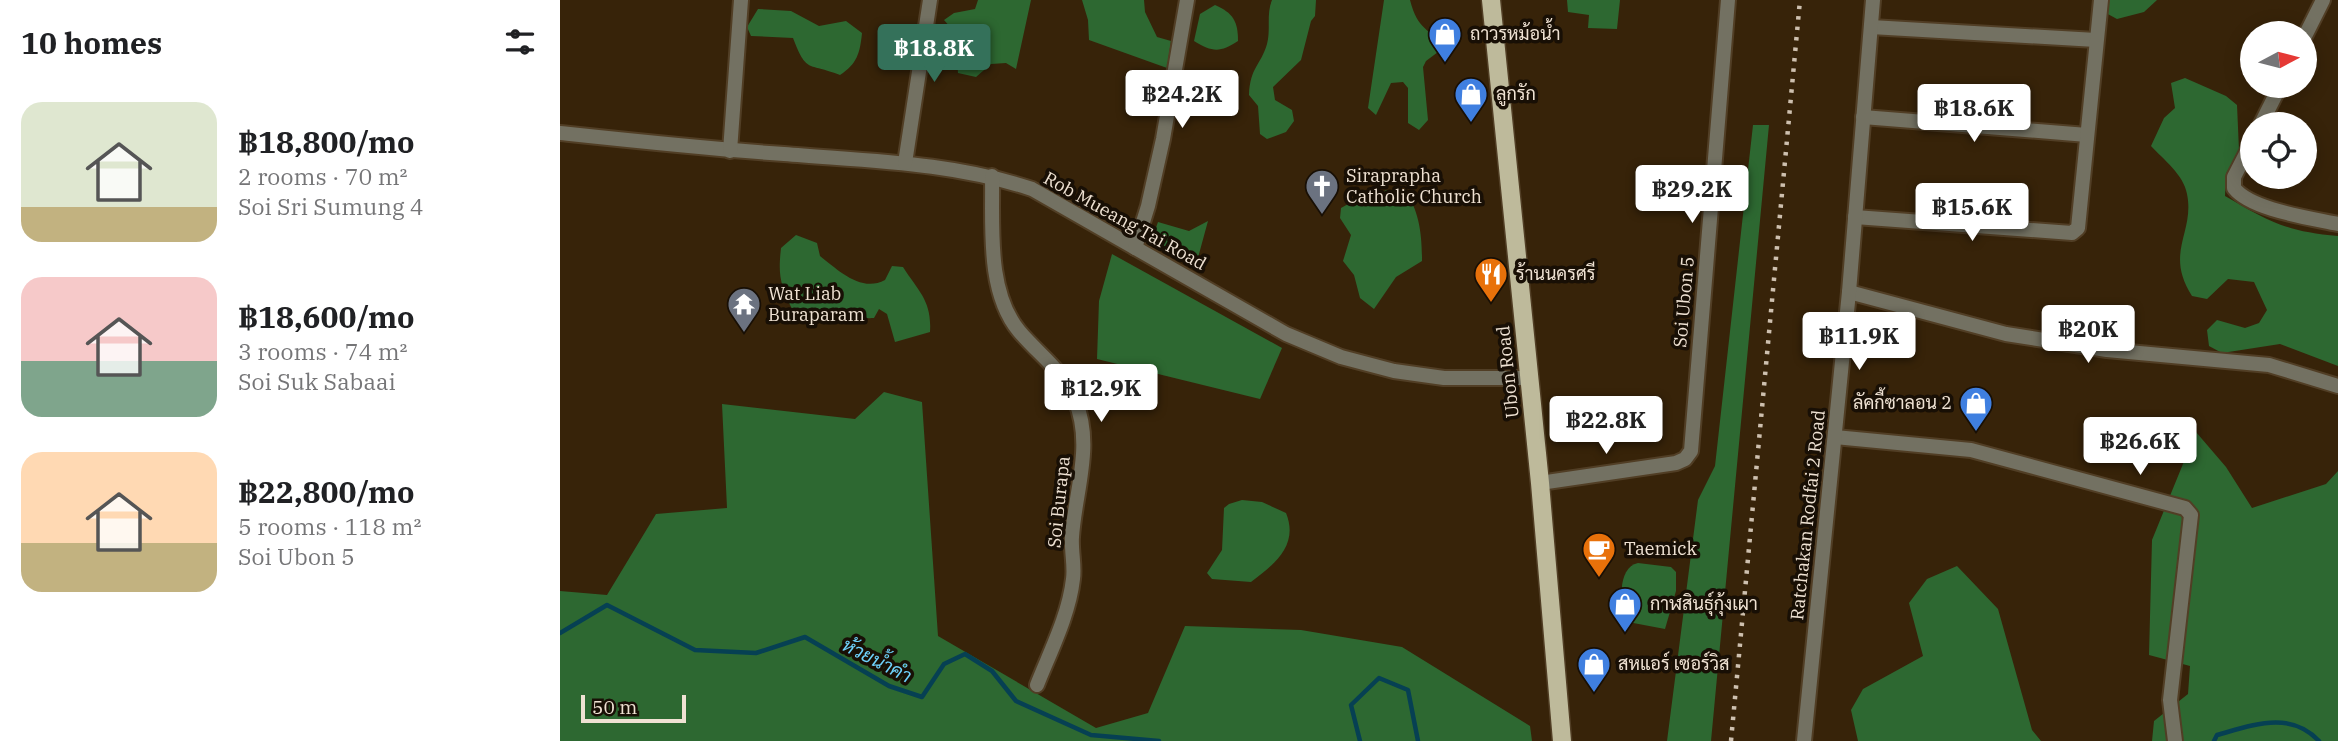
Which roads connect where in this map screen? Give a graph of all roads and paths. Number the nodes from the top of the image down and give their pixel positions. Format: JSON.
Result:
{"nodes":[{"id":1,"x":741,"y":0,"type":"edge"},
{"id":2,"x":929,"y":0,"type":"edge"},
{"id":3,"x":1187,"y":0,"type":"edge"},
{"id":4,"x":1492,"y":0,"type":"edge"},
{"id":5,"x":1728,"y":0,"type":"edge"},
{"id":6,"x":1873,"y":0,"type":"edge"},
{"id":7,"x":2101,"y":0,"type":"edge"},
{"id":8,"x":2322,"y":0,"type":"edge"},
{"id":9,"x":2312,"y":21,"type":"edge"},
{"id":10,"x":1871,"y":27,"type":"junction"},
{"id":11,"x":2096,"y":40,"type":"junction"},
{"id":12,"x":1863,"y":117,"type":"junction"},
{"id":13,"x":560,"y":133,"type":"edge"},
{"id":14,"x":2087,"y":135,"type":"junction"},
{"id":15,"x":730,"y":150,"type":"junction"},
{"id":16,"x":905,"y":163,"type":"junction"},
{"id":17,"x":2240,"y":165,"type":"edge"},
{"id":18,"x":992,"y":176,"type":"junction"},
{"id":19,"x":1855,"y":217,"type":"junction"},
{"id":20,"x":2338,"y":224,"type":"edge"},
{"id":21,"x":1135,"y":248,"type":"junction"},
{"id":22,"x":1849,"y":292,"type":"junction"},
{"id":23,"x":1530,"y":379,"type":"junction"},
{"id":24,"x":2338,"y":386,"type":"edge"},
{"id":25,"x":1835,"y":437,"type":"junction"},
{"id":26,"x":1540,"y":482,"type":"junction"},
{"id":27,"x":1037,"y":685,"type":"dead end"},
{"id":28,"x":1562,"y":741,"type":"edge"},
{"id":29,"x":1804,"y":741,"type":"edge"},
{"id":30,"x":2175,"y":741,"type":"edge"}],
"edges":[{"from":1,"to":15,"type":"street"},
{"from":2,"to":16,"type":"street"},
{"from":3,"to":21,"type":"street"},
{"from":4,"to":23,"type":"main road","name":"Ubon Road"},
{"from":5,"to":26,"type":"street","name":"Soi Ubon 5"},
{"from":6,"to":10,"type":"street","name":"Ratchakan Rodfai 2 Road"},
{"from":7,"to":11,"type":"street"},
{"from":8,"to":9,"type":"street"},
{"from":10,"to":11,"type":"street"},
{"from":10,"to":12,"type":"street","name":"Ratchakan Rodfai 2 Road"},
{"from":11,"to":14,"type":"street"},
{"from":12,"to":14,"type":"street"},
{"from":12,"to":19,"type":"street","name":"Ratchakan Rodfai 2 Road"},
{"from":13,"to":15,"type":"street","name":"Rob Mueang Tai Road"},
{"from":14,"to":19,"type":"street"},
{"from":15,"to":16,"type":"street","name":"Rob Mueang Tai Road"},
{"from":16,"to":18,"type":"street","name":"Rob Mueang Tai Road"},
{"from":17,"to":20,"type":"street"},
{"from":18,"to":21,"type":"street","name":"Rob Mueang Tai Road"},
{"from":18,"to":27,"type":"street","name":"Soi Burapa"},
{"from":19,"to":22,"type":"street","name":"Ratchakan Rodfai 2 Road"},
{"from":21,"to":23,"type":"street","name":"Rob Mueang Tai Road"},
{"from":22,"to":24,"type":"street"},
{"from":22,"to":25,"type":"street","name":"Ratchakan Rodfai 2 Road"},
{"from":23,"to":26,"type":"main road","name":"Ubon Road"},
{"from":25,"to":29,"type":"street","name":"Ratchakan Rodfai 2 Road"},
{"from":25,"to":30,"type":"street"},
{"from":26,"to":28,"type":"main road","name":"Ubon Road"}]}
